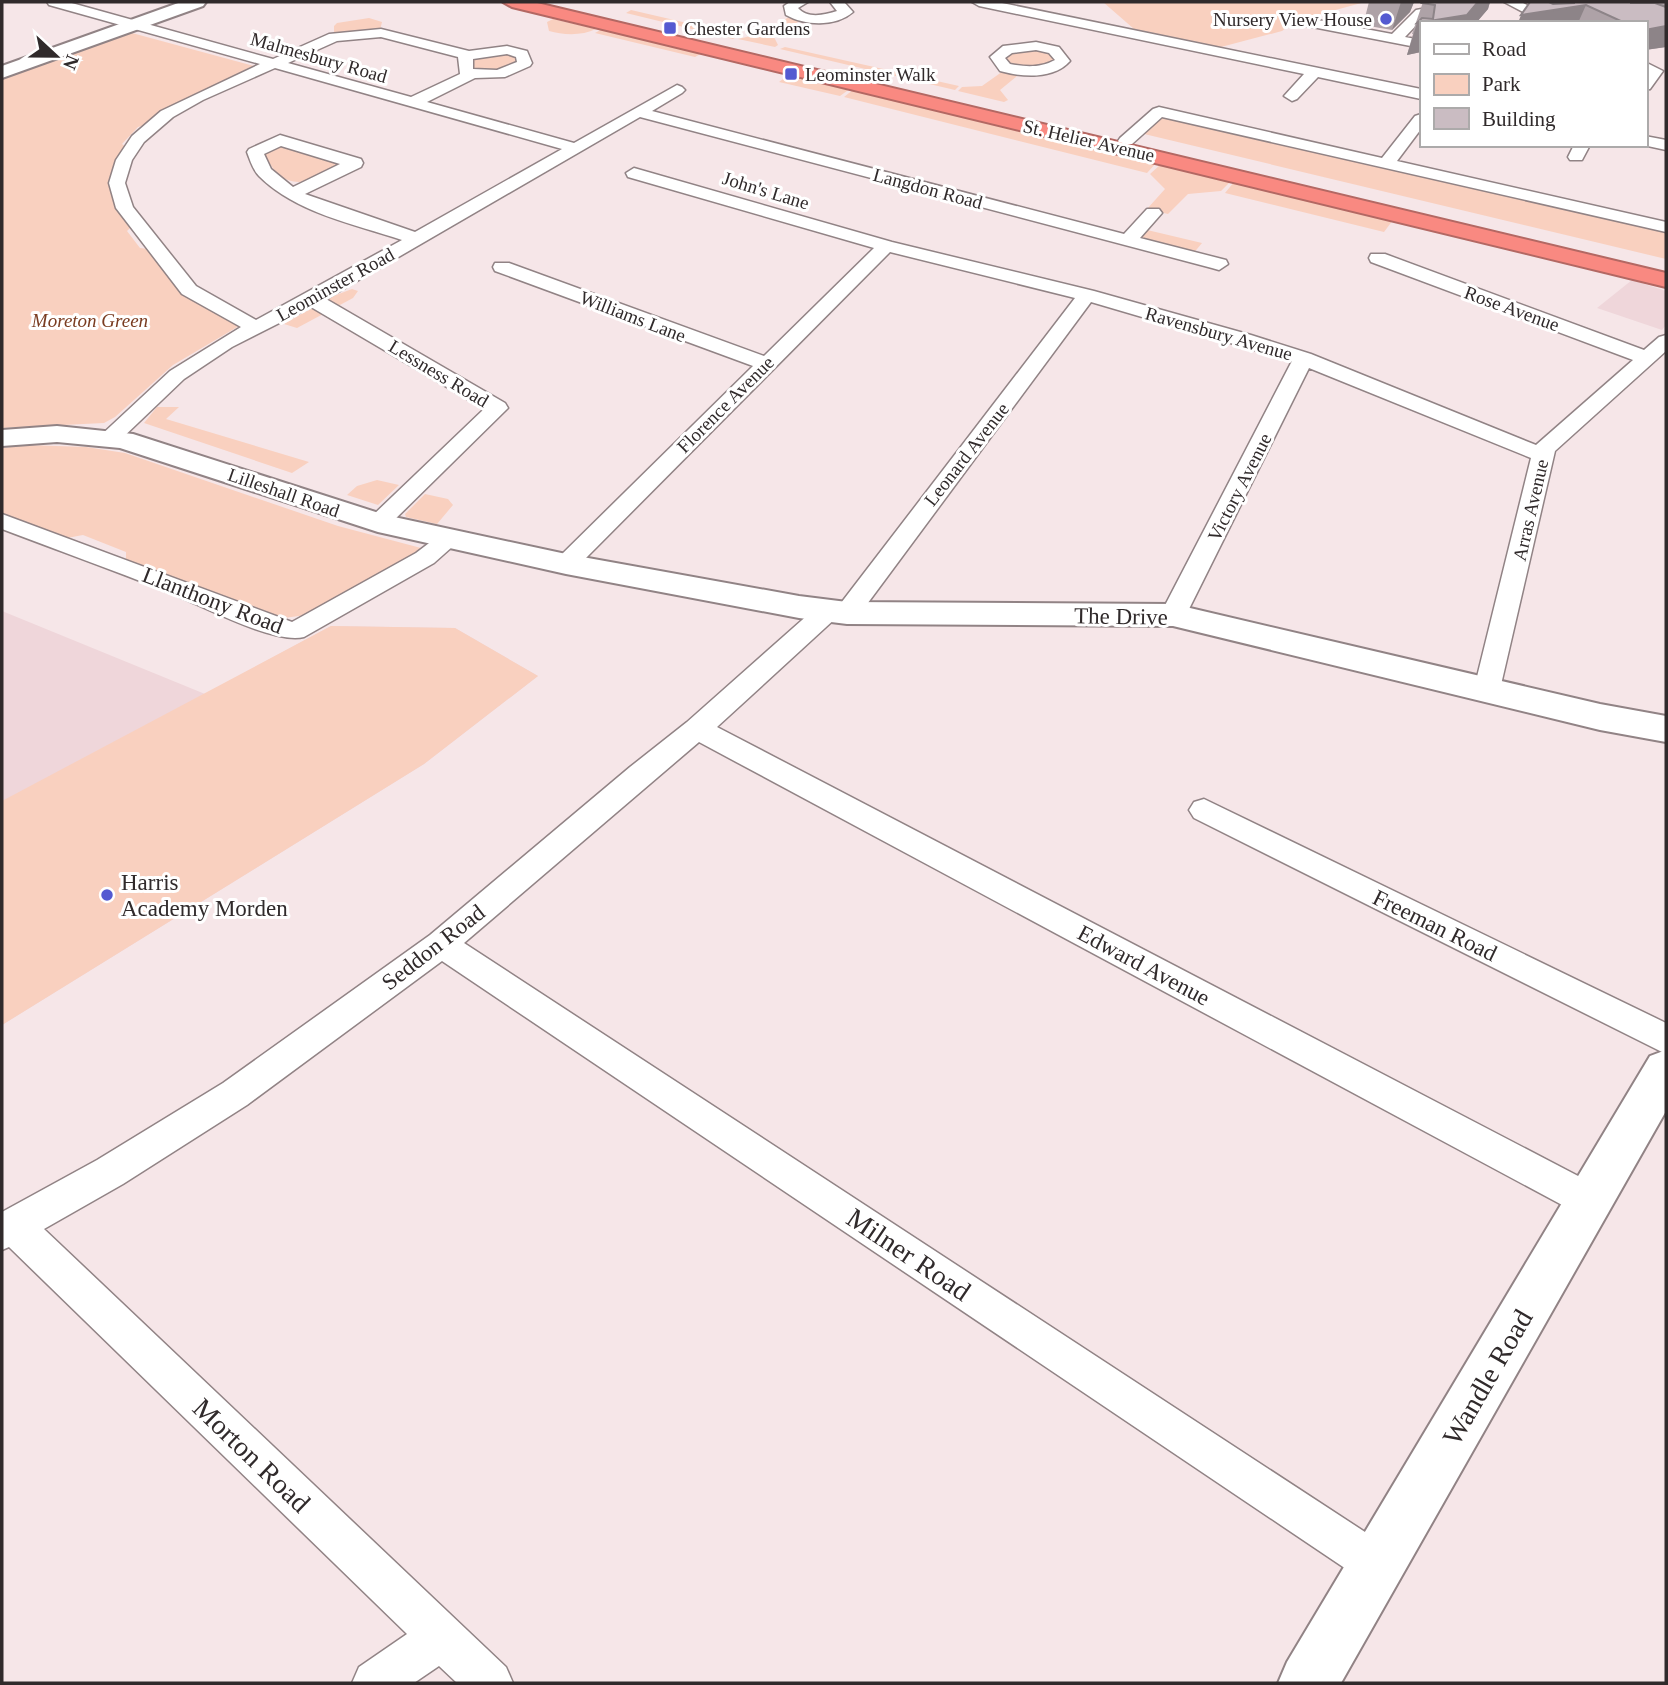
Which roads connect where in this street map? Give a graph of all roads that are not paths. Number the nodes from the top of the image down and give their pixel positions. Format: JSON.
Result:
{"nodes":[{"id":1,"x":54,"y":2,"type":"edge"},
{"id":2,"x":197,"y":2,"type":"edge"},
{"id":3,"x":512,"y":2,"type":"edge"},
{"id":4,"x":539,"y":2,"type":"edge"},
{"id":5,"x":801,"y":2,"type":"edge"},
{"id":6,"x":837,"y":2,"type":"edge"},
{"id":7,"x":979,"y":2,"type":"edge"},
{"id":8,"x":1479,"y":2,"type":"edge"},
{"id":9,"x":1514,"y":3,"type":"edge"},
{"id":10,"x":1302,"y":21,"type":"dead end"},
{"id":11,"x":1552,"y":21,"type":"edge"},
{"id":12,"x":136,"y":25,"type":"junction"},
{"id":13,"x":1395,"y":39,"type":"junction"},
{"id":14,"x":1420,"y":44,"type":"edge"},
{"id":15,"x":469,"y":55,"type":"junction"},
{"id":16,"x":272,"y":64,"type":"junction"},
{"id":17,"x":1647,"y":67,"type":"edge"},
{"id":18,"x":2,"y":72,"type":"edge"},
{"id":19,"x":1314,"y":72,"type":"junction"},
{"id":20,"x":472,"y":74,"type":"junction"},
{"id":21,"x":1647,"y":83,"type":"edge"},
{"id":22,"x":677,"y":90,"type":"dead end"},
{"id":23,"x":1420,"y":94,"type":"edge"},
{"id":24,"x":1292,"y":96,"type":"dead end"},
{"id":25,"x":412,"y":103,"type":"junction"},
{"id":26,"x":638,"y":112,"type":"junction"},
{"id":27,"x":1420,"y":120,"type":"edge"},
{"id":28,"x":1126,"y":141,"type":"junction"},
{"id":29,"x":1647,"y":141,"type":"edge"},
{"id":30,"x":1666,"y":145,"type":"edge"},
{"id":31,"x":575,"y":148,"type":"junction"},
{"id":32,"x":1387,"y":164,"type":"junction"},
{"id":33,"x":634,"y":173,"type":"dead end"},
{"id":34,"x":292,"y":194,"type":"junction"},
{"id":35,"x":1153,"y":213,"type":"dead end"},
{"id":36,"x":1666,"y":227,"type":"edge"},
{"id":37,"x":417,"y":239,"type":"junction"},
{"id":38,"x":1127,"y":241,"type":"junction"},
{"id":39,"x":886,"y":246,"type":"junction"},
{"id":40,"x":1378,"y":258,"type":"dead end"},
{"id":41,"x":1219,"y":264,"type":"dead end"},
{"id":42,"x":502,"y":267,"type":"dead end"},
{"id":43,"x":1666,"y":267,"type":"edge"},
{"id":44,"x":1666,"y":280,"type":"edge"},
{"id":45,"x":1087,"y":295,"type":"junction"},
{"id":46,"x":312,"y":299,"type":"junction"},
{"id":47,"x":255,"y":327,"type":"junction"},
{"id":48,"x":1666,"y":341,"type":"edge"},
{"id":49,"x":1304,"y":358,"type":"junction"},
{"id":50,"x":1647,"y":358,"type":"junction"},
{"id":51,"x":766,"y":364,"type":"junction"},
{"id":52,"x":2,"y":438,"type":"edge"},
{"id":53,"x":108,"y":438,"type":"junction"},
{"id":54,"x":1542,"y":455,"type":"junction"},
{"id":55,"x":2,"y":521,"type":"edge"},
{"id":56,"x":379,"y":523,"type":"junction"},
{"id":57,"x":449,"y":539,"type":"junction"},
{"id":58,"x":566,"y":564,"type":"junction"},
{"id":59,"x":838,"y":612,"type":"junction"},
{"id":60,"x":1174,"y":615,"type":"junction"},
{"id":61,"x":1487,"y":689,"type":"junction"},
{"id":62,"x":698,"y":729,"type":"junction"},
{"id":63,"x":1666,"y":729,"type":"edge"},
{"id":64,"x":1204,"y":810,"type":"dead end"},
{"id":65,"x":441,"y":944,"type":"junction"},
{"id":66,"x":1666,"y":1039,"type":"edge"},
{"id":67,"x":1666,"y":1070,"type":"edge"},
{"id":68,"x":1590,"y":1201,"type":"junction"},
{"id":69,"x":8,"y":1229,"type":"edge"},
{"id":70,"x":1376,"y":1564,"type":"junction"},
{"id":71,"x":441,"y":1637,"type":"junction"},
{"id":72,"x":375,"y":1683,"type":"edge"},
{"id":73,"x":490,"y":1683,"type":"edge"},
{"id":74,"x":1308,"y":1683,"type":"edge"}],
"edges":[{"from":1,"to":12,"type":"street","name":"Malmesbury Road"},
{"from":2,"to":12,"type":"street"},
{"from":3,"to":44,"type":"highway","name":"St. Helier Avenue"},
{"from":4,"to":28,"type":"highway","name":"St. Helier Avenue"},
{"from":5,"to":6,"type":"street"},
{"from":7,"to":19,"type":"street"},
{"from":8,"to":13,"type":"street"},
{"from":9,"to":11,"type":"street"},
{"from":10,"to":13,"type":"street"},
{"from":12,"to":16,"type":"street","name":"Malmesbury Road"},
{"from":12,"to":18,"type":"street"},
{"from":13,"to":14,"type":"street"},
{"from":15,"to":16,"type":"street"},
{"from":15,"to":20,"type":"street"},
{"from":15,"to":20,"type":"street"},
{"from":16,"to":25,"type":"street","name":"Malmesbury Road"},
{"from":16,"to":47,"type":"street"},
{"from":17,"to":21,"type":"street"},
{"from":19,"to":23,"type":"street"},
{"from":19,"to":24,"type":"street"},
{"from":20,"to":25,"type":"street"},
{"from":22,"to":26,"type":"street"},
{"from":25,"to":31,"type":"street","name":"Malmesbury Road"},
{"from":26,"to":31,"type":"street"},
{"from":26,"to":38,"type":"street","name":"Langdon Road"},
{"from":27,"to":32,"type":"street"},
{"from":28,"to":32,"type":"street","name":"St. Helier Avenue"},
{"from":28,"to":43,"type":"highway","name":"St. Helier Avenue"},
{"from":29,"to":30,"type":"street"},
{"from":31,"to":37,"type":"street","name":"Leominster Road"},
{"from":32,"to":36,"type":"street","name":"St. Helier Avenue"},
{"from":33,"to":39,"type":"street","name":"John's Lane"},
{"from":34,"to":34,"type":"street"},
{"from":34,"to":37,"type":"street"},
{"from":35,"to":38,"type":"street"},
{"from":37,"to":46,"type":"street","name":"Leominster Road"},
{"from":38,"to":41,"type":"street","name":"Langdon Road"},
{"from":39,"to":45,"type":"street","name":"Ravensbury Avenue"},
{"from":39,"to":51,"type":"street","name":"Florence Avenue"},
{"from":40,"to":50,"type":"street","name":"Rose Avenue"},
{"from":42,"to":51,"type":"street","name":"Williams Lane"},
{"from":45,"to":49,"type":"street","name":"Ravensbury Avenue"},
{"from":45,"to":59,"type":"street","name":"Leonard Avenue"},
{"from":46,"to":47,"type":"street","name":"Leominster Road"},
{"from":46,"to":56,"type":"street","name":"Lessness Road"},
{"from":47,"to":53,"type":"street","name":"Leominster Road"},
{"from":48,"to":50,"type":"street","name":"Arras Avenue"},
{"from":49,"to":54,"type":"street","name":"Ravensbury Avenue"},
{"from":49,"to":60,"type":"street","name":"Victory Avenue"},
{"from":50,"to":54,"type":"street","name":"Arras Avenue"},
{"from":51,"to":58,"type":"street","name":"Florence Avenue"},
{"from":52,"to":53,"type":"street","name":"Lilleshall Road"},
{"from":53,"to":56,"type":"street","name":"Lilleshall Road"},
{"from":54,"to":61,"type":"street","name":"Arras Avenue"},
{"from":55,"to":57,"type":"street","name":"Llanthony Road"},
{"from":56,"to":57,"type":"street","name":"Lilleshall Road"},
{"from":57,"to":58,"type":"street","name":"Lilleshall Road"},
{"from":58,"to":59,"type":"street","name":"The Drive"},
{"from":59,"to":60,"type":"street","name":"The Drive"},
{"from":59,"to":62,"type":"street","name":"Seddon Road"},
{"from":60,"to":61,"type":"street","name":"The Drive"},
{"from":61,"to":63,"type":"street","name":"The Drive"},
{"from":62,"to":65,"type":"street","name":"Seddon Road"},
{"from":62,"to":68,"type":"street","name":"Edward Avenue"},
{"from":64,"to":66,"type":"street","name":"Freeman Road"},
{"from":65,"to":69,"type":"street","name":"Seddon Road"},
{"from":65,"to":70,"type":"street","name":"Milner Road"},
{"from":67,"to":68,"type":"street","name":"Wandle Road"},
{"from":68,"to":70,"type":"street","name":"Wandle Road"},
{"from":69,"to":71,"type":"street","name":"Morton Road"},
{"from":70,"to":74,"type":"street","name":"Wandle Road"},
{"from":71,"to":72,"type":"street"},
{"from":71,"to":73,"type":"street","name":"Morton Road"}]}
